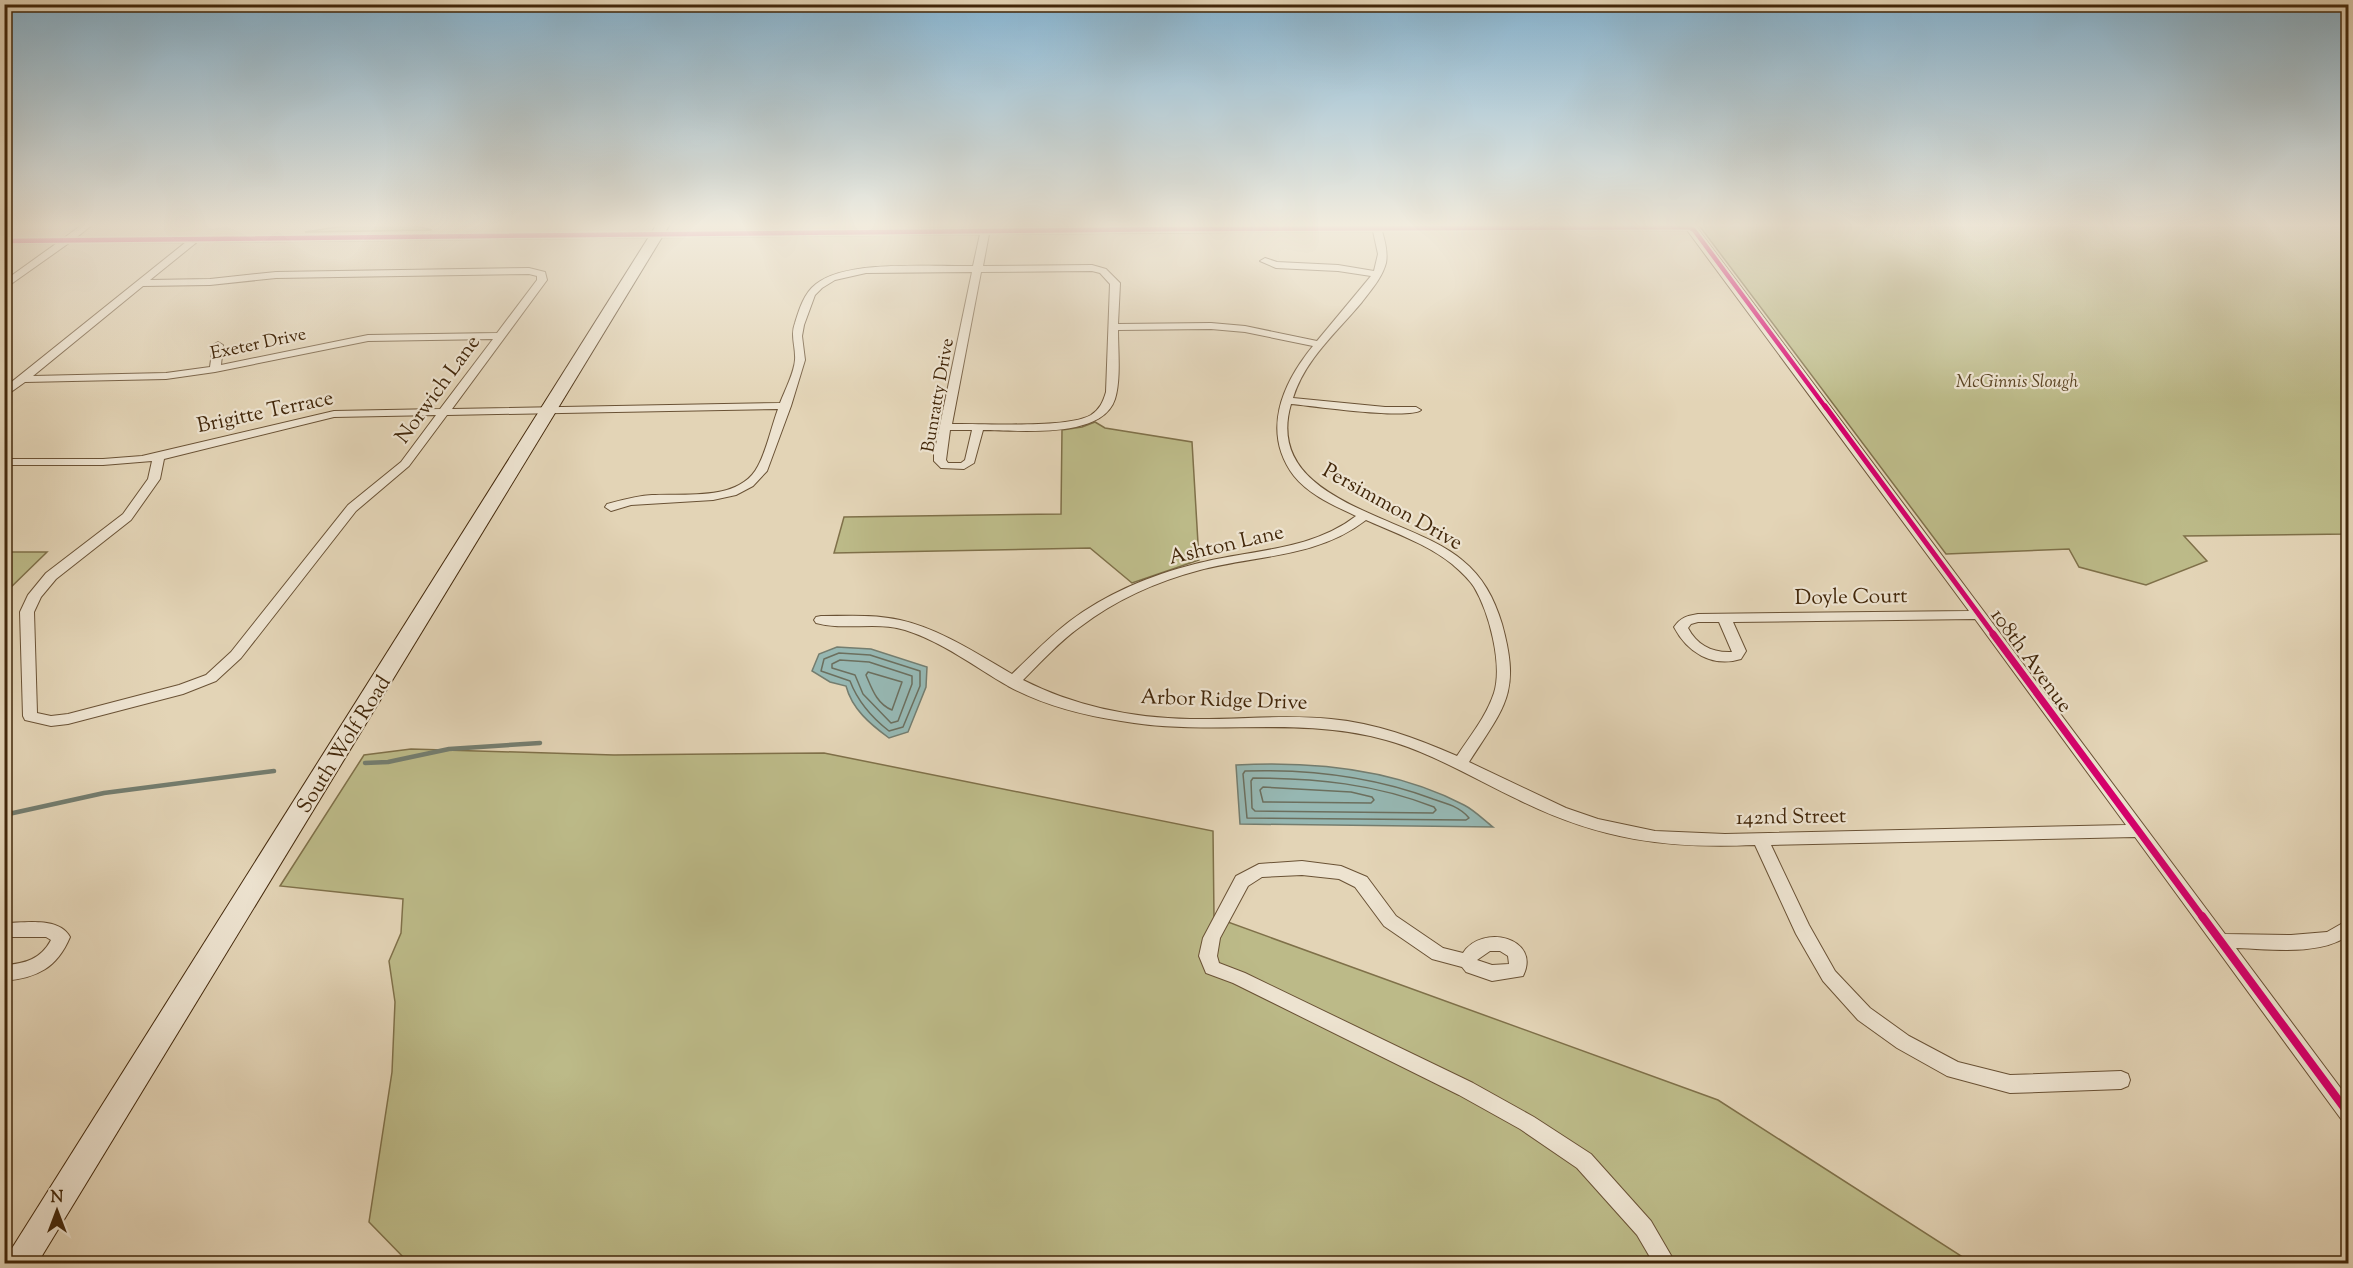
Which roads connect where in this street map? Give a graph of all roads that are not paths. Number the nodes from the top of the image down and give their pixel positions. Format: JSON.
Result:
{"nodes":[{"id":1,"x":140,"y":283,"type":"edge"},
{"id":2,"x":540,"y":283,"type":"edge"},
{"id":3,"x":628,"y":283,"type":"edge"},
{"id":4,"x":824,"y":283,"type":"edge"},
{"id":5,"x":975,"y":283,"type":"edge"},
{"id":6,"x":1114,"y":283,"type":"edge"},
{"id":7,"x":1371,"y":283,"type":"edge"},
{"id":8,"x":1734,"y":283,"type":"edge"},
{"id":9,"x":1113,"y":327,"type":"junction"},
{"id":10,"x":500,"y":336,"type":"junction"},
{"id":11,"x":218,"y":345,"type":"dead end"},
{"id":12,"x":1321,"y":345,"type":"junction"},
{"id":13,"x":215,"y":369,"type":"junction"},
{"id":14,"x":22,"y":379,"type":"junction"},
{"id":15,"x":4,"y":394,"type":"edge"},
{"id":16,"x":1285,"y":400,"type":"junction"},
{"id":17,"x":786,"y":406,"type":"junction"},
{"id":18,"x":551,"y":409,"type":"junction"},
{"id":19,"x":1416,"y":410,"type":"dead end"},
{"id":20,"x":446,"y":411,"type":"junction"},
{"id":21,"x":946,"y":427,"type":"junction"},
{"id":22,"x":978,"y":427,"type":"junction"},
{"id":23,"x":159,"y":456,"type":"junction"},
{"id":24,"x":4,"y":462,"type":"edge"},
{"id":25,"x":611,"y":507,"type":"dead end"},
{"id":26,"x":1365,"y":515,"type":"junction"},
{"id":27,"x":1979,"y":615,"type":"junction"},
{"id":28,"x":1724,"y":618,"type":"dead end"},
{"id":29,"x":821,"y":620,"type":"dead end"},
{"id":30,"x":1012,"y":682,"type":"junction"},
{"id":31,"x":1460,"y":763,"type":"junction"},
{"id":32,"x":2138,"y":831,"type":"junction"},
{"id":33,"x":1760,"y":838,"type":"junction"},
{"id":34,"x":2349,"y":927,"type":"edge"},
{"id":35,"x":4,"y":930,"type":"edge"},
{"id":36,"x":2221,"y":941,"type":"junction"},
{"id":37,"x":1467,"y":961,"type":"dead end"},
{"id":38,"x":4,"y":973,"type":"edge"},
{"id":39,"x":2121,"y":1080,"type":"dead end"},
{"id":40,"x":2349,"y":1113,"type":"edge"},
{"id":41,"x":20,"y":1263,"type":"edge"},
{"id":42,"x":1665,"y":1263,"type":"edge"}],
"edges":[{"from":1,"to":14,"type":"street"},
{"from":2,"to":10,"type":"street","name":"Norwich Lane"},
{"from":3,"to":18,"type":"main road","name":"South Wolf Road"},
{"from":4,"to":17,"type":"street"},
{"from":5,"to":21,"type":"street","name":"Bunratty Drive"},
{"from":6,"to":9,"type":"street"},
{"from":7,"to":12,"type":"street","name":"Persimmon Drive"},
{"from":8,"to":27,"type":"street","name":"108th Avenue"},
{"from":9,"to":12,"type":"street"},
{"from":9,"to":22,"type":"street"},
{"from":10,"to":13,"type":"street","name":"Exeter Drive"},
{"from":10,"to":20,"type":"street","name":"Norwich Lane"},
{"from":11,"to":13,"type":"street"},
{"from":12,"to":16,"type":"street","name":"Persimmon Drive"},
{"from":13,"to":14,"type":"street","name":"Exeter Drive"},
{"from":14,"to":15,"type":"street"},
{"from":16,"to":19,"type":"street"},
{"from":16,"to":26,"type":"street","name":"Persimmon Drive"},
{"from":17,"to":18,"type":"street","name":"Brigitte Terrace"},
{"from":17,"to":25,"type":"street"},
{"from":18,"to":20,"type":"street","name":"Brigitte Terrace"},
{"from":18,"to":41,"type":"main road","name":"South Wolf Road"},
{"from":20,"to":23,"type":"street","name":"Brigitte Terrace"},
{"from":20,"to":23,"type":"street","name":"Norwich Lane"},
{"from":21,"to":22,"type":"street"},
{"from":21,"to":22,"type":"street","name":"Bunratty Drive"},
{"from":23,"to":24,"type":"street","name":"Brigitte Terrace"},
{"from":26,"to":30,"type":"street","name":"Ashton Lane"},
{"from":26,"to":31,"type":"street","name":"Persimmon Drive"},
{"from":27,"to":28,"type":"street","name":"Doyle Court"},
{"from":27,"to":32,"type":"street","name":"108th Avenue"},
{"from":29,"to":30,"type":"street","name":"Arbor Ridge Drive"},
{"from":30,"to":31,"type":"street","name":"Arbor Ridge Drive"},
{"from":31,"to":33,"type":"street","name":"142nd Street"},
{"from":32,"to":33,"type":"street","name":"142nd Street"},
{"from":32,"to":36,"type":"street","name":"108th Avenue"},
{"from":33,"to":39,"type":"street"},
{"from":34,"to":36,"type":"street"},
{"from":35,"to":38,"type":"street"},
{"from":36,"to":40,"type":"street","name":"108th Avenue"},
{"from":37,"to":42,"type":"street"}]}
